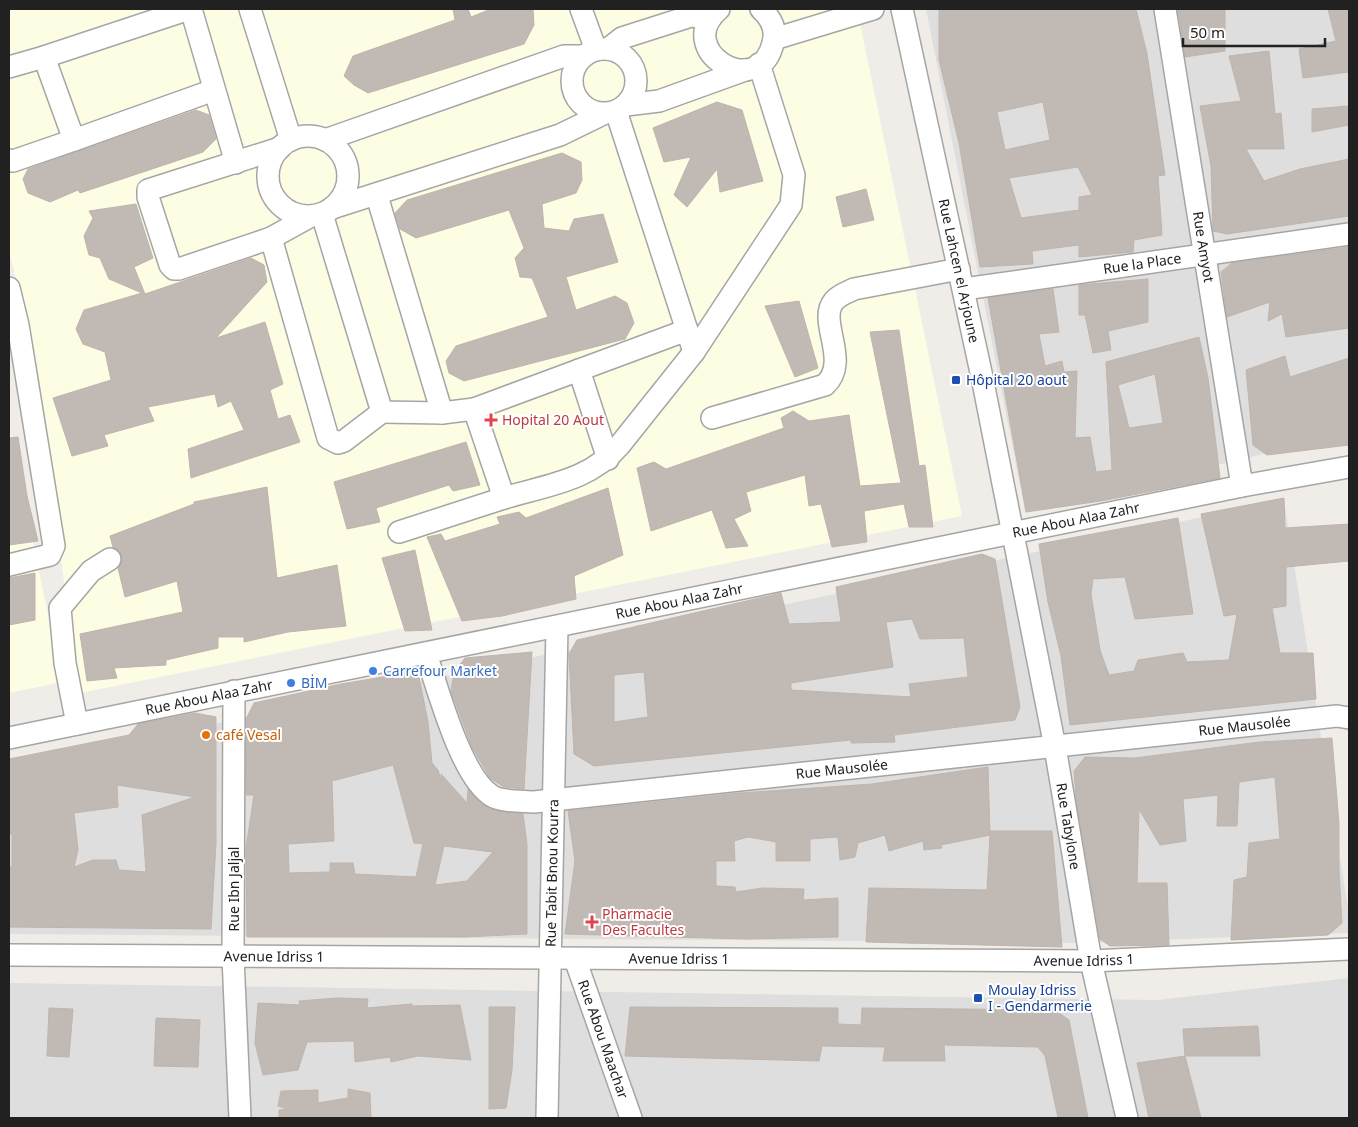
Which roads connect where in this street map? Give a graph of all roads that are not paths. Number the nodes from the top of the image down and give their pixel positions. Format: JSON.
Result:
{"nodes":[{"id":1,"x":190,"y":9,"type":"edge"},
{"id":2,"x":250,"y":9,"type":"edge"},
{"id":3,"x":581,"y":9,"type":"edge"},
{"id":4,"x":873,"y":9,"type":"edge"},
{"id":5,"x":902,"y":9,"type":"edge"},
{"id":6,"x":1165,"y":9,"type":"edge"},
{"id":7,"x":770,"y":10,"type":"edge"},
{"id":8,"x":714,"y":14,"type":"edge"},
{"id":9,"x":774,"y":39,"type":"junction"},
{"id":10,"x":596,"y":52,"type":"junction"},
{"id":11,"x":44,"y":57,"type":"junction"},
{"id":12,"x":9,"y":67,"type":"edge"},
{"id":13,"x":754,"y":67,"type":"junction"},
{"id":14,"x":214,"y":90,"type":"junction"},
{"id":15,"x":615,"y":110,"type":"junction"},
{"id":16,"x":74,"y":140,"type":"junction"},
{"id":17,"x":325,"y":140,"type":"junction"},
{"id":18,"x":286,"y":144,"type":"junction"},
{"id":19,"x":9,"y":160,"type":"edge"},
{"id":20,"x":236,"y":163,"type":"junction"},
{"id":21,"x":377,"y":196,"type":"junction"},
{"id":22,"x":321,"y":213,"type":"junction"},
{"id":23,"x":1349,"y":234,"type":"edge"},
{"id":24,"x":271,"y":238,"type":"junction"},
{"id":25,"x":1203,"y":254,"type":"junction"},
{"id":26,"x":961,"y":279,"type":"junction"},
{"id":27,"x":9,"y":288,"type":"edge"},
{"id":28,"x":686,"y":330,"type":"junction"},
{"id":29,"x":694,"y":352,"type":"junction"},
{"id":30,"x":579,"y":370,"type":"junction"},
{"id":31,"x":474,"y":409,"type":"junction"},
{"id":32,"x":382,"y":412,"type":"junction"},
{"id":33,"x":442,"y":413,"type":"junction"},
{"id":34,"x":712,"y":418,"type":"dead end"},
{"id":35,"x":608,"y":459,"type":"junction"},
{"id":36,"x":1349,"y":467,"type":"edge"},
{"id":37,"x":1242,"y":486,"type":"junction"},
{"id":38,"x":504,"y":498,"type":"junction"},
{"id":39,"x":399,"y":532,"type":"dead end"},
{"id":40,"x":1013,"y":533,"type":"junction"},
{"id":41,"x":110,"y":559,"type":"dead end"},
{"id":42,"x":9,"y":565,"type":"edge"},
{"id":43,"x":557,"y":628,"type":"junction"},
{"id":44,"x":426,"y":654,"type":"junction"},
{"id":45,"x":234,"y":691,"type":"junction"},
{"id":46,"x":1349,"y":718,"type":"edge"},
{"id":47,"x":77,"y":724,"type":"junction"},
{"id":48,"x":9,"y":738,"type":"edge"},
{"id":49,"x":1055,"y":747,"type":"junction"},
{"id":50,"x":554,"y":800,"type":"junction"},
{"id":51,"x":1349,"y":949,"type":"edge"},
{"id":52,"x":9,"y":955,"type":"edge"},
{"id":53,"x":233,"y":957,"type":"junction"},
{"id":54,"x":549,"y":959,"type":"junction"},
{"id":55,"x":575,"y":959,"type":"junction"},
{"id":56,"x":1091,"y":961,"type":"junction"},
{"id":57,"x":240,"y":1118,"type":"edge"},
{"id":58,"x":547,"y":1118,"type":"edge"},
{"id":59,"x":631,"y":1118,"type":"edge"},
{"id":60,"x":1127,"y":1118,"type":"edge"}],
"edges":[{"from":1,"to":11,"type":"street"},
{"from":1,"to":14,"type":"street"},
{"from":2,"to":18,"type":"street"},
{"from":3,"to":10,"type":"street"},
{"from":4,"to":9,"type":"street"},
{"from":5,"to":26,"type":"street","name":"Rue Lahcen el Arjoune"},
{"from":6,"to":25,"type":"street","name":"Rue Amyot"},
{"from":7,"to":9,"type":"street"},
{"from":8,"to":10,"type":"street"},
{"from":8,"to":13,"type":"street"},
{"from":9,"to":13,"type":"street"},
{"from":10,"to":15,"type":"street"},
{"from":10,"to":15,"type":"street"},
{"from":10,"to":17,"type":"street"},
{"from":11,"to":12,"type":"street"},
{"from":11,"to":16,"type":"street"},
{"from":13,"to":15,"type":"street"},
{"from":13,"to":29,"type":"street"},
{"from":14,"to":16,"type":"street"},
{"from":14,"to":20,"type":"street"},
{"from":15,"to":21,"type":"street"},
{"from":15,"to":28,"type":"street"},
{"from":16,"to":19,"type":"street"},
{"from":17,"to":18,"type":"street"},
{"from":17,"to":22,"type":"street"},
{"from":18,"to":20,"type":"street"},
{"from":18,"to":22,"type":"street"},
{"from":20,"to":24,"type":"street"},
{"from":21,"to":22,"type":"street"},
{"from":21,"to":33,"type":"street"},
{"from":22,"to":24,"type":"street"},
{"from":22,"to":32,"type":"street"},
{"from":23,"to":25,"type":"street","name":"Rue la Place"},
{"from":24,"to":32,"type":"street"},
{"from":25,"to":26,"type":"street","name":"Rue la Place"},
{"from":25,"to":37,"type":"street","name":"Rue Amyot"},
{"from":26,"to":34,"type":"street","name":"Rue la Place"},
{"from":26,"to":40,"type":"street","name":"Rue Lahcen el Arjoune"},
{"from":27,"to":42,"type":"street"},
{"from":28,"to":29,"type":"street"},
{"from":28,"to":30,"type":"street"},
{"from":29,"to":35,"type":"street"},
{"from":30,"to":31,"type":"street"},
{"from":30,"to":35,"type":"street"},
{"from":31,"to":33,"type":"street"},
{"from":31,"to":38,"type":"street"},
{"from":32,"to":33,"type":"street"},
{"from":35,"to":38,"type":"street"},
{"from":36,"to":37,"type":"street","name":"Rue Abou Alaa Zahr"},
{"from":37,"to":40,"type":"street","name":"Rue Abou Alaa Zahr"},
{"from":38,"to":39,"type":"street"},
{"from":40,"to":43,"type":"street","name":"Rue Abou Alaa Zahr"},
{"from":40,"to":49,"type":"street","name":"Rue Tabylone"},
{"from":41,"to":47,"type":"street"},
{"from":43,"to":44,"type":"street","name":"Rue Abou Alaa Zahr"},
{"from":43,"to":50,"type":"street","name":"Rue Tabit Bnou Kourra"},
{"from":44,"to":45,"type":"street","name":"Rue Abou Alaa Zahr"},
{"from":44,"to":50,"type":"street","name":"Rue Mausolée"},
{"from":45,"to":47,"type":"street","name":"Rue Abou Alaa Zahr"},
{"from":45,"to":53,"type":"street","name":"Rue Ibn Jaljal"},
{"from":46,"to":49,"type":"street","name":"Rue Mausolée"},
{"from":47,"to":48,"type":"street","name":"Rue Abou Alaa Zahr"},
{"from":49,"to":50,"type":"street","name":"Rue Mausolée"},
{"from":49,"to":56,"type":"street","name":"Rue Tabylone"},
{"from":50,"to":54,"type":"street","name":"Rue Tabit Bnou Kourra"},
{"from":51,"to":56,"type":"street","name":"Avenue Idriss 1"},
{"from":52,"to":53,"type":"street","name":"Avenue Idriss 1"},
{"from":53,"to":54,"type":"street","name":"Avenue Idriss 1"},
{"from":53,"to":57,"type":"street","name":"Rue Ibn Jaljal"},
{"from":54,"to":55,"type":"street","name":"Avenue Idriss 1"},
{"from":54,"to":58,"type":"street","name":"Rue Tabit Bnou Kourra"},
{"from":55,"to":56,"type":"street","name":"Avenue Idriss 1"},
{"from":55,"to":59,"type":"street","name":"Rue Abou Maachar"},
{"from":56,"to":60,"type":"street","name":"Rue Tabylone"}]}
